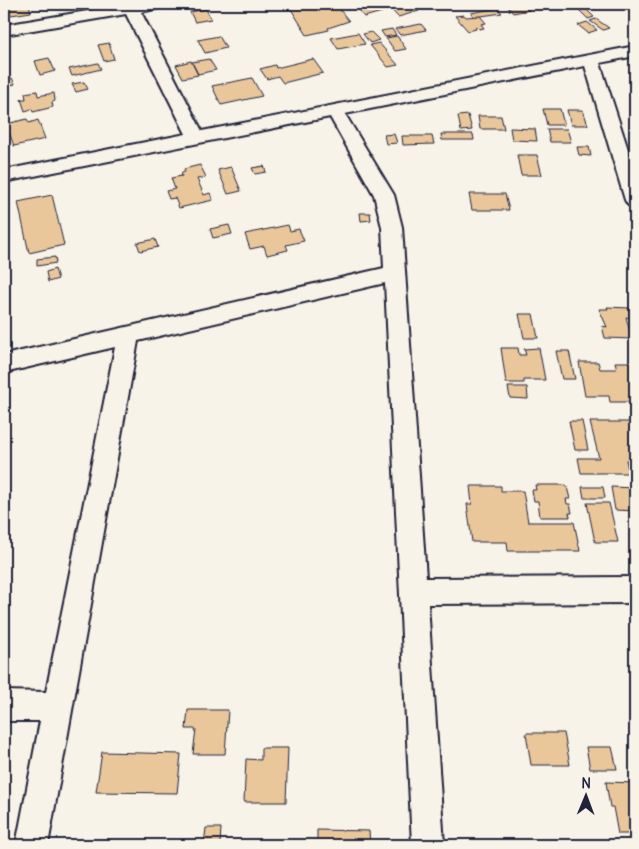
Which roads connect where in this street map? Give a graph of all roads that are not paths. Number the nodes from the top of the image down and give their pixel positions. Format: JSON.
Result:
{"nodes":[{"id":1,"x":159,"y":4,"type":"edge"},
{"id":2,"x":131,"y":8,"type":"junction"},
{"id":3,"x":4,"y":30,"type":"edge"},
{"id":4,"x":635,"y":50,"type":"edge"},
{"id":5,"x":591,"y":60,"type":"junction"},
{"id":6,"x":335,"y":111,"type":"junction"},
{"id":7,"x":197,"y":138,"type":"junction"},
{"id":8,"x":630,"y":167,"type":"edge"},
{"id":9,"x":4,"y":176,"type":"edge"},
{"id":10,"x":635,"y":200,"type":"edge"},
{"id":11,"x":394,"y":273,"type":"junction"},
{"id":12,"x":128,"y":335,"type":"junction"},
{"id":13,"x":4,"y":364,"type":"edge"},
{"id":14,"x":412,"y":590,"type":"junction"},
{"id":15,"x":635,"y":590,"type":"edge"},
{"id":16,"x":4,"y":706,"type":"edge"},
{"id":17,"x":58,"y":707,"type":"junction"},
{"id":18,"x":32,"y":845,"type":"edge"},
{"id":19,"x":428,"y":845,"type":"edge"}],
"edges":[{"from":1,"to":2,"type":"street"},
{"from":2,"to":3,"type":"street"},
{"from":2,"to":7,"type":"street"},
{"from":4,"to":5,"type":"street"},
{"from":5,"to":6,"type":"street"},
{"from":5,"to":8,"type":"street"},
{"from":6,"to":7,"type":"street"},
{"from":6,"to":11,"type":"street"},
{"from":7,"to":9,"type":"street"},
{"from":8,"to":10,"type":"street"},
{"from":11,"to":12,"type":"street"},
{"from":11,"to":14,"type":"street"},
{"from":12,"to":13,"type":"street"},
{"from":12,"to":17,"type":"street"},
{"from":14,"to":15,"type":"street"},
{"from":14,"to":19,"type":"street"},
{"from":16,"to":17,"type":"street"},
{"from":17,"to":18,"type":"street"}]}
